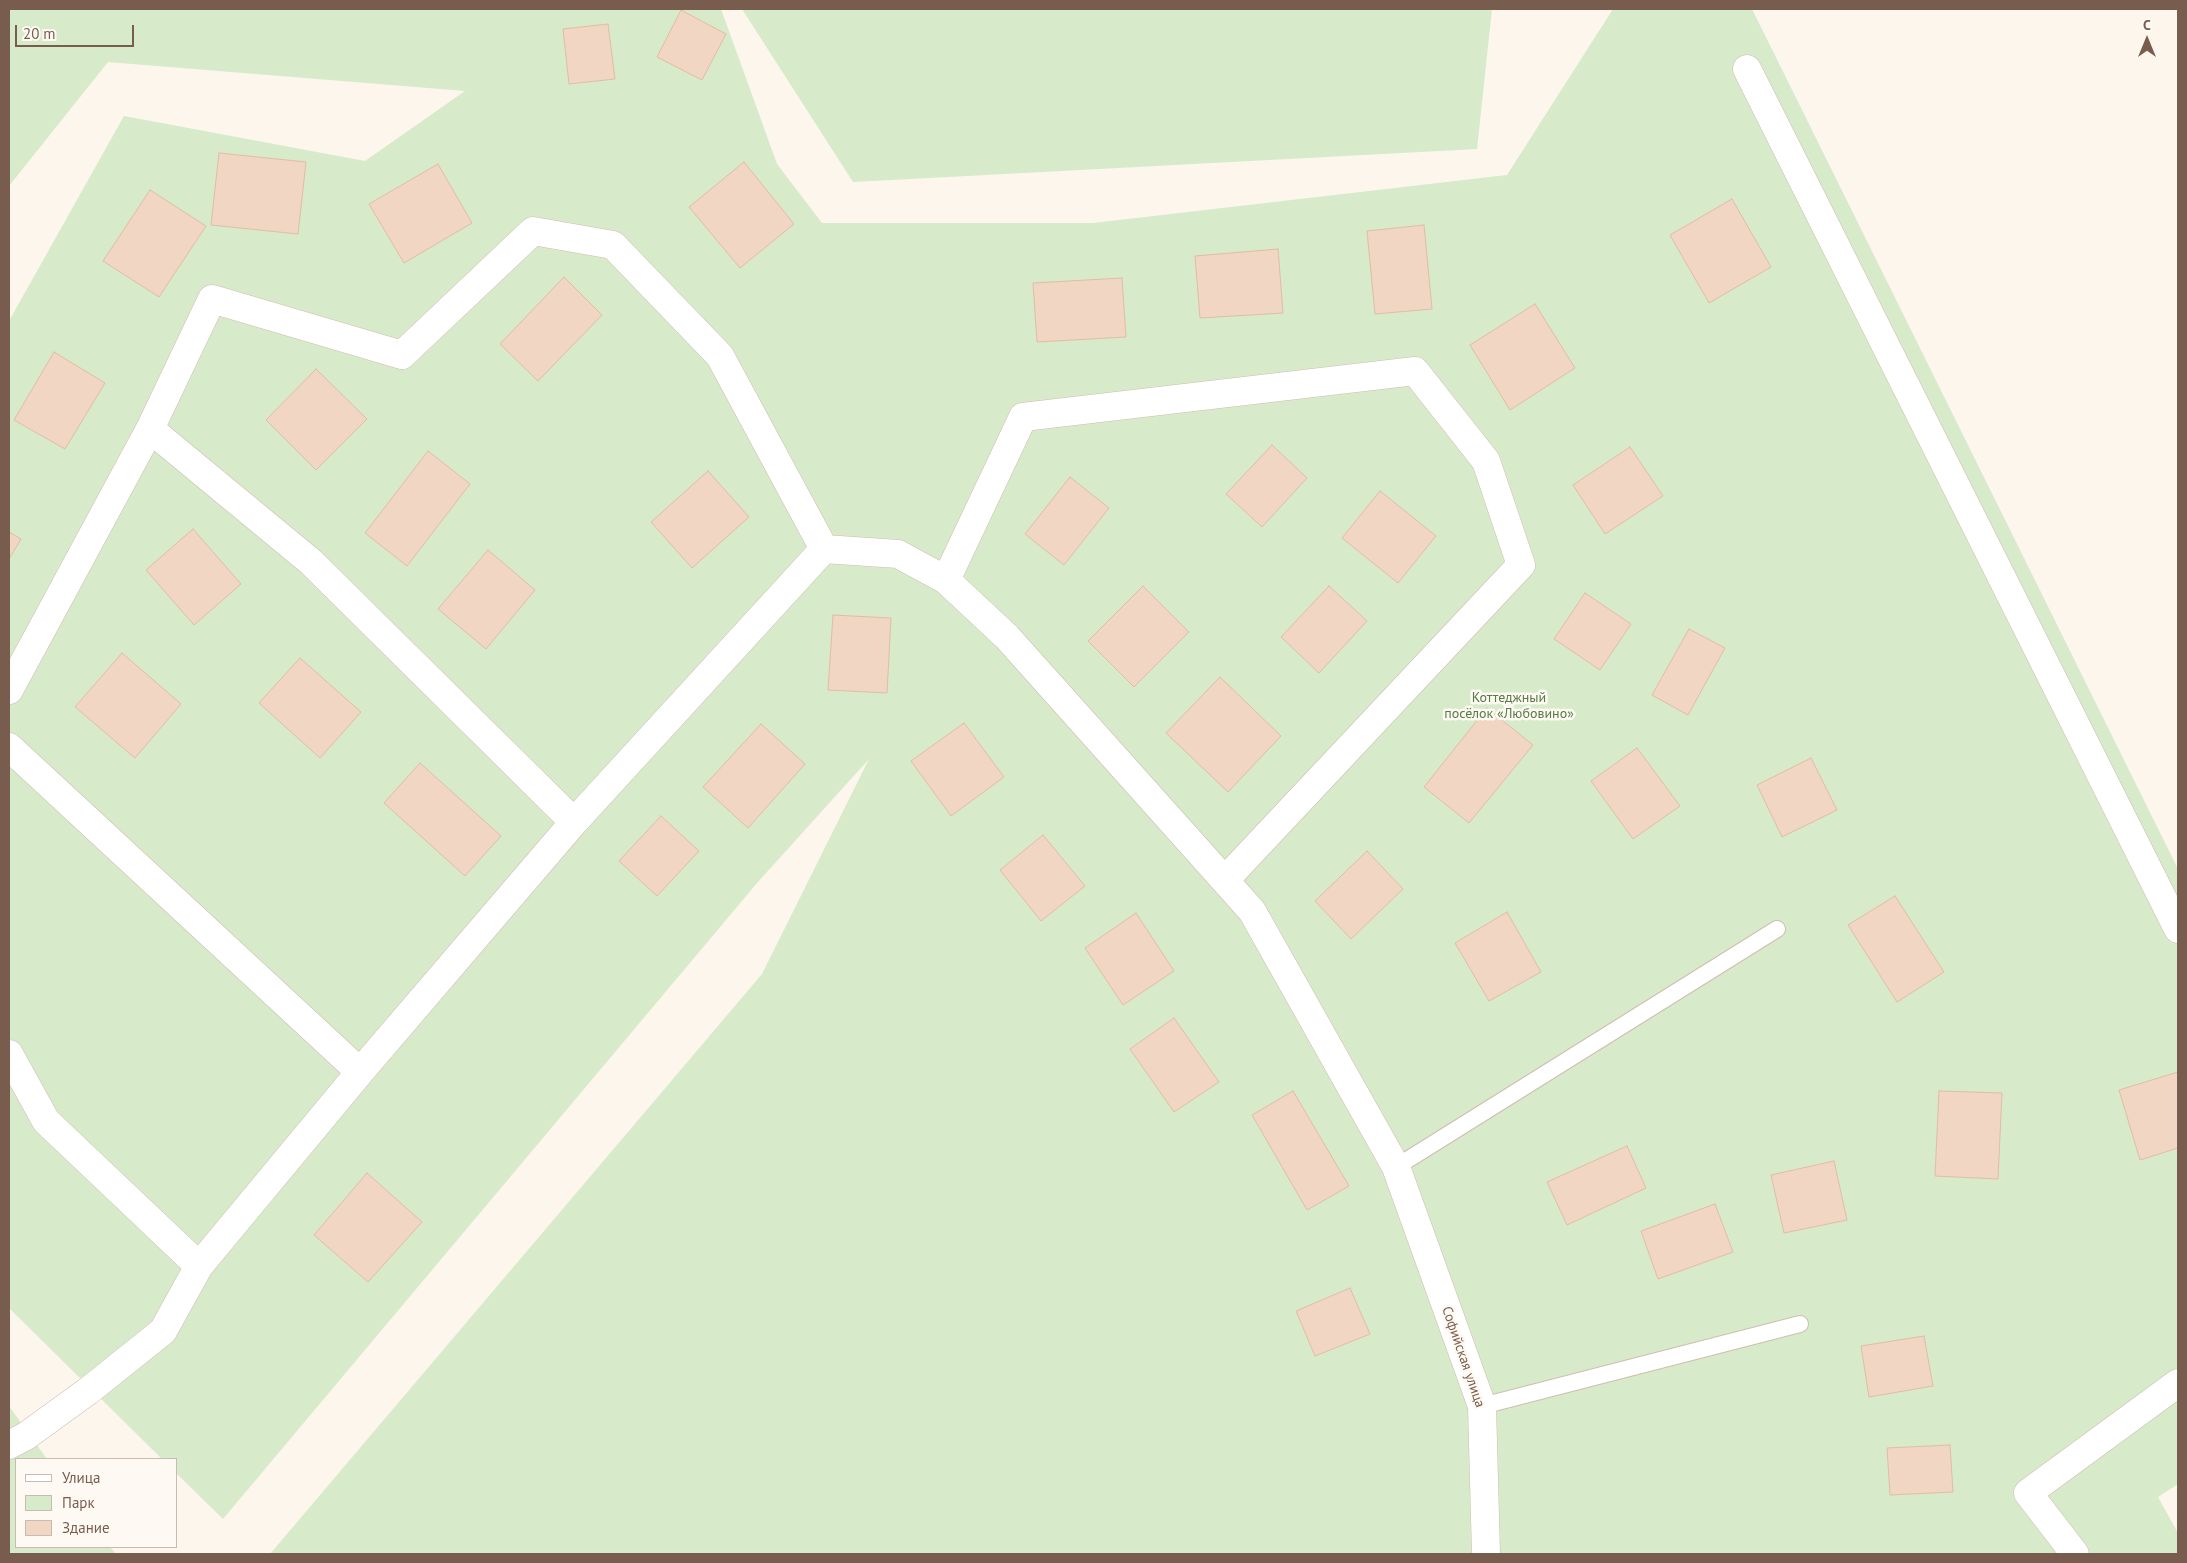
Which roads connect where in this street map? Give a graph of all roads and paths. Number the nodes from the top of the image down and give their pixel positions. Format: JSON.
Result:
{"nodes":[{"id":1,"x":1747,"y":69,"type":"dead end"},
{"id":2,"x":150,"y":429,"type":"junction"},
{"id":3,"x":824,"y":549,"type":"junction"},
{"id":4,"x":946,"y":580,"type":"junction"},
{"id":5,"x":9,"y":690,"type":"edge"},
{"id":6,"x":9,"y":747,"type":"edge"},
{"id":7,"x":574,"y":822,"type":"junction"},
{"id":8,"x":1225,"y":880,"type":"junction"},
{"id":9,"x":1777,"y":929,"type":"dead end"},
{"id":10,"x":2178,"y":929,"type":"edge"},
{"id":11,"x":9,"y":1054,"type":"edge"},
{"id":12,"x":360,"y":1072,"type":"junction"},
{"id":13,"x":1396,"y":1167,"type":"junction"},
{"id":14,"x":198,"y":1266,"type":"junction"},
{"id":15,"x":1800,"y":1324,"type":"dead end"},
{"id":16,"x":2178,"y":1383,"type":"edge"},
{"id":17,"x":1482,"y":1406,"type":"junction"},
{"id":18,"x":9,"y":1445,"type":"edge"},
{"id":19,"x":1486,"y":1554,"type":"edge"},
{"id":20,"x":2075,"y":1554,"type":"edge"}],
"edges":[{"from":1,"to":10,"type":"street"},
{"from":2,"to":3,"type":"street"},
{"from":2,"to":5,"type":"street"},
{"from":2,"to":7,"type":"street"},
{"from":3,"to":4,"type":"street","name":"Софийская улица"},
{"from":3,"to":7,"type":"street"},
{"from":4,"to":8,"type":"street","name":"Софийская улица"},
{"from":4,"to":8,"type":"street"},
{"from":6,"to":12,"type":"street"},
{"from":7,"to":12,"type":"street"},
{"from":8,"to":13,"type":"street","name":"Софийская улица"},
{"from":9,"to":13,"type":"lane"},
{"from":11,"to":14,"type":"street"},
{"from":12,"to":14,"type":"street"},
{"from":13,"to":17,"type":"street","name":"Софийская улица"},
{"from":14,"to":18,"type":"street"},
{"from":15,"to":17,"type":"lane"},
{"from":16,"to":20,"type":"street"},
{"from":17,"to":19,"type":"street","name":"Софийская улица"}]}
